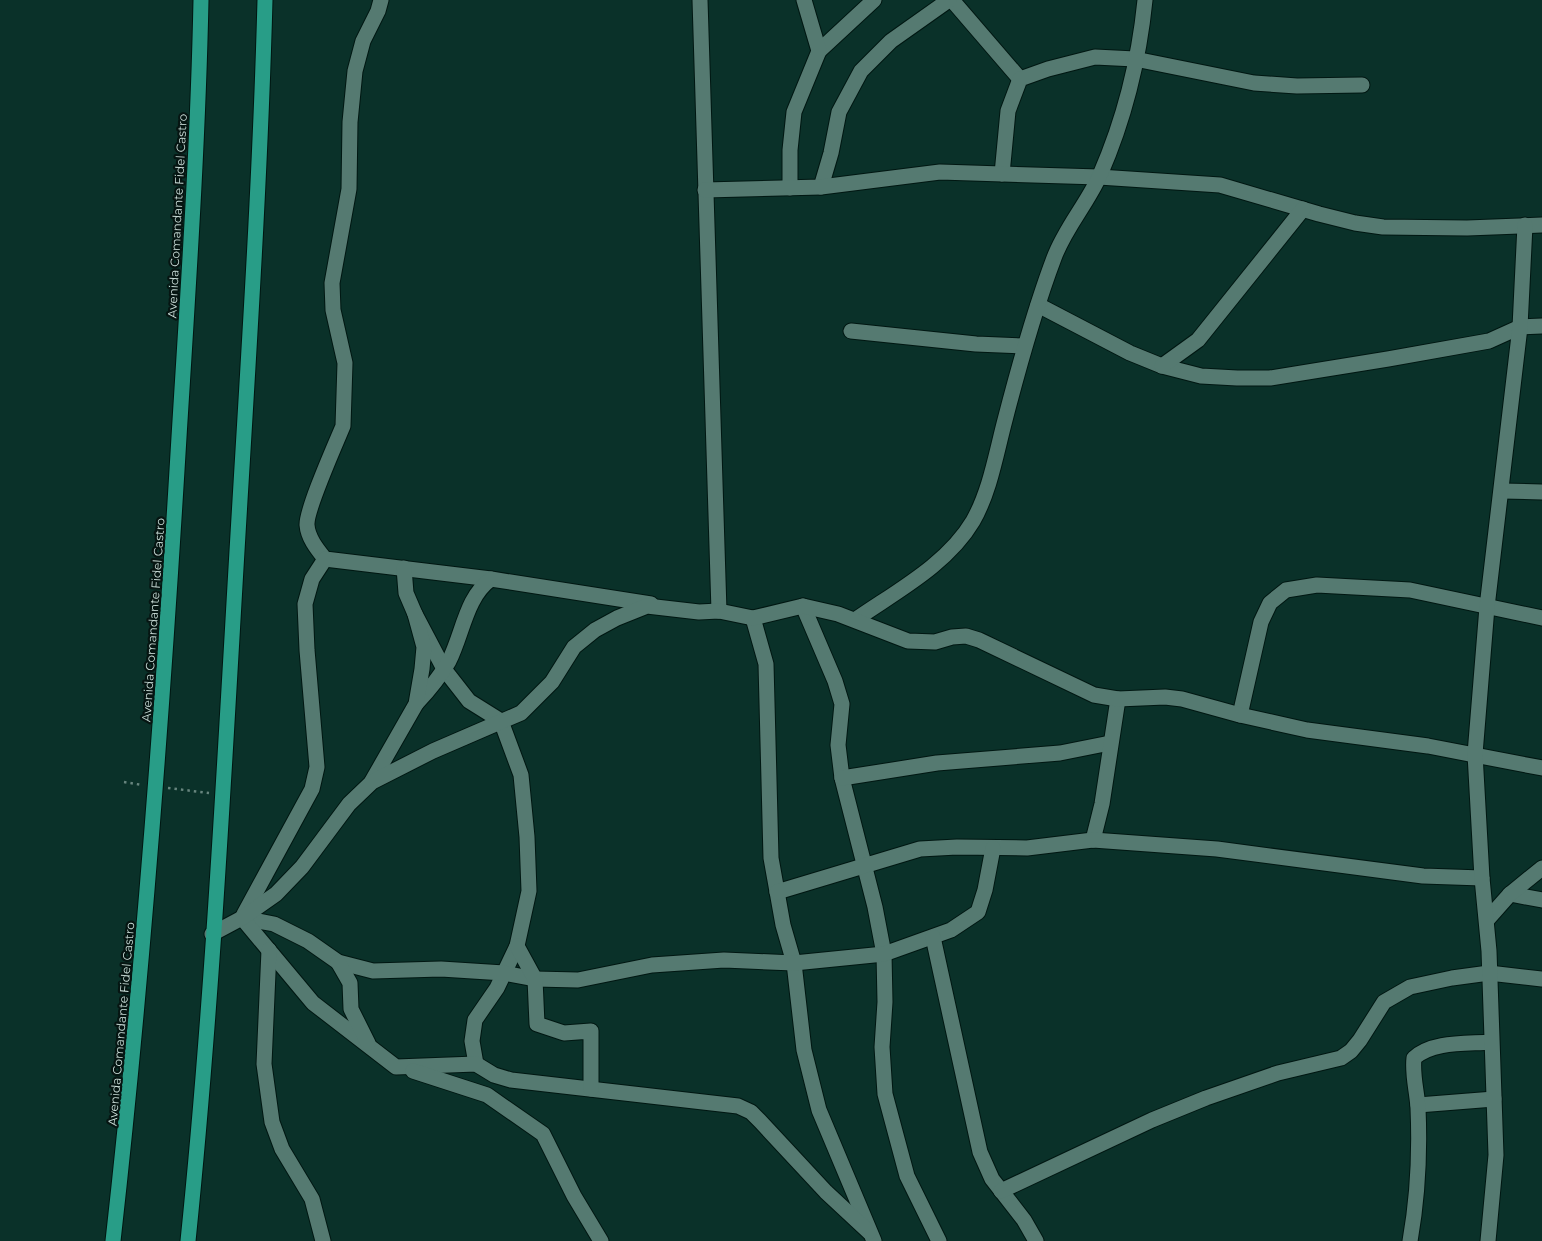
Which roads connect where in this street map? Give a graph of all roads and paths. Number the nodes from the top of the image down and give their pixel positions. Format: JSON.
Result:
{"nodes":[{"id":1,"x":202,"y":0,"type":"edge"},
{"id":2,"x":265,"y":0,"type":"edge"},
{"id":3,"x":381,"y":0,"type":"edge"},
{"id":4,"x":700,"y":0,"type":"edge"},
{"id":5,"x":804,"y":0,"type":"edge"},
{"id":6,"x":874,"y":0,"type":"edge"},
{"id":7,"x":950,"y":0,"type":"edge"},
{"id":8,"x":1145,"y":0,"type":"edge"},
{"id":9,"x":819,"y":51,"type":"junction"},
{"id":10,"x":1136,"y":60,"type":"junction"},
{"id":11,"x":1020,"y":79,"type":"junction"},
{"id":12,"x":1362,"y":85,"type":"dead end"},
{"id":13,"x":1002,"y":174,"type":"junction"},
{"id":14,"x":1099,"y":177,"type":"junction"},
{"id":15,"x":821,"y":187,"type":"junction"},
{"id":16,"x":790,"y":188,"type":"junction"},
{"id":17,"x":705,"y":190,"type":"junction"},
{"id":18,"x":1302,"y":209,"type":"junction"},
{"id":19,"x":1525,"y":225,"type":"junction"},
{"id":20,"x":1542,"y":225,"type":"edge"},
{"id":21,"x":1038,"y":305,"type":"junction"},
{"id":22,"x":1542,"y":326,"type":"edge"},
{"id":23,"x":1520,"y":327,"type":"junction"},
{"id":24,"x":851,"y":331,"type":"dead end"},
{"id":25,"x":1024,"y":346,"type":"junction"},
{"id":26,"x":1162,"y":366,"type":"junction"},
{"id":27,"x":1502,"y":491,"type":"junction"},
{"id":28,"x":1542,"y":492,"type":"edge"},
{"id":29,"x":325,"y":558,"type":"junction"},
{"id":30,"x":404,"y":568,"type":"junction"},
{"id":31,"x":492,"y":579,"type":"junction"},
{"id":32,"x":804,"y":606,"type":"junction"},
{"id":33,"x":1487,"y":607,"type":"junction"},
{"id":34,"x":719,"y":611,"type":"junction"},
{"id":35,"x":699,"y":612,"type":"junction"},
{"id":36,"x":415,"y":614,"type":"junction"},
{"id":37,"x":753,"y":618,"type":"junction"},
{"id":38,"x":1542,"y":618,"type":"edge"},
{"id":39,"x":855,"y":620,"type":"junction"},
{"id":40,"x":444,"y":669,"type":"junction"},
{"id":41,"x":1118,"y":699,"type":"junction"},
{"id":42,"x":416,"y":704,"type":"junction"},
{"id":43,"x":1240,"y":715,"type":"junction"},
{"id":44,"x":501,"y":721,"type":"junction"},
{"id":45,"x":1110,"y":743,"type":"junction"},
{"id":46,"x":1475,"y":754,"type":"junction"},
{"id":47,"x":1542,"y":768,"type":"edge"},
{"id":48,"x":842,"y":778,"type":"junction"},
{"id":49,"x":124,"y":782,"type":"dead end"},
{"id":50,"x":372,"y":782,"type":"junction"},
{"id":51,"x":152,"y":786,"type":"dead end"},
{"id":52,"x":161,"y":787,"type":"dead end"},
{"id":53,"x":216,"y":794,"type":"dead end"},
{"id":54,"x":1093,"y":840,"type":"junction"},
{"id":55,"x":993,"y":848,"type":"junction"},
{"id":56,"x":864,"y":866,"type":"junction"},
{"id":57,"x":1542,"y":868,"type":"edge"},
{"id":58,"x":1482,"y":878,"type":"junction"},
{"id":59,"x":777,"y":892,"type":"junction"},
{"id":60,"x":1510,"y":894,"type":"junction"},
{"id":61,"x":1542,"y":900,"type":"edge"},
{"id":62,"x":242,"y":918,"type":"junction"},
{"id":63,"x":1487,"y":920,"type":"junction"},
{"id":64,"x":212,"y":934,"type":"junction"},
{"id":65,"x":933,"y":937,"type":"junction"},
{"id":66,"x":517,"y":946,"type":"junction"},
{"id":67,"x":269,"y":950,"type":"junction"},
{"id":68,"x":884,"y":954,"type":"junction"},
{"id":69,"x":338,"y":962,"type":"junction"},
{"id":70,"x":794,"y":963,"type":"junction"},
{"id":71,"x":504,"y":973,"type":"junction"},
{"id":72,"x":1489,"y":973,"type":"junction"},
{"id":73,"x":535,"y":979,"type":"junction"},
{"id":74,"x":1542,"y":979,"type":"edge"},
{"id":75,"x":1491,"y":1042,"type":"junction"},
{"id":76,"x":370,"y":1047,"type":"junction"},
{"id":77,"x":476,"y":1064,"type":"junction"},
{"id":78,"x":396,"y":1067,"type":"junction"},
{"id":79,"x":591,"y":1089,"type":"junction"},
{"id":80,"x":1494,"y":1098,"type":"junction"},
{"id":81,"x":1418,"y":1106,"type":"junction"},
{"id":82,"x":1001,"y":1191,"type":"junction"},
{"id":83,"x":871,"y":1236,"type":"edge"},
{"id":84,"x":113,"y":1241,"type":"edge"},
{"id":85,"x":188,"y":1241,"type":"edge"},
{"id":86,"x":323,"y":1241,"type":"edge"},
{"id":87,"x":601,"y":1241,"type":"edge"},
{"id":88,"x":939,"y":1241,"type":"edge"},
{"id":89,"x":1036,"y":1241,"type":"edge"},
{"id":90,"x":1410,"y":1241,"type":"edge"},
{"id":91,"x":1488,"y":1241,"type":"edge"}],
"edges":[{"from":1,"to":84,"type":"highway","name":"Avenida Comandante Fidel Castro"},
{"from":2,"to":64,"type":"highway"},
{"from":3,"to":29,"type":"street"},
{"from":4,"to":17,"type":"street"},
{"from":5,"to":9,"type":"street"},
{"from":6,"to":9,"type":"street"},
{"from":7,"to":11,"type":"street"},
{"from":7,"to":15,"type":"street"},
{"from":8,"to":10,"type":"street"},
{"from":9,"to":16,"type":"street"},
{"from":10,"to":11,"type":"street"},
{"from":10,"to":12,"type":"street"},
{"from":10,"to":14,"type":"street"},
{"from":11,"to":13,"type":"street"},
{"from":13,"to":14,"type":"street"},
{"from":13,"to":15,"type":"street"},
{"from":14,"to":18,"type":"street"},
{"from":14,"to":21,"type":"street"},
{"from":15,"to":16,"type":"street"},
{"from":16,"to":17,"type":"street"},
{"from":17,"to":34,"type":"street"},
{"from":18,"to":19,"type":"street"},
{"from":18,"to":26,"type":"street"},
{"from":19,"to":20,"type":"street"},
{"from":19,"to":23,"type":"street"},
{"from":21,"to":25,"type":"street"},
{"from":21,"to":26,"type":"street"},
{"from":22,"to":23,"type":"street"},
{"from":23,"to":26,"type":"street"},
{"from":23,"to":27,"type":"street"},
{"from":24,"to":25,"type":"street"},
{"from":25,"to":39,"type":"street"},
{"from":27,"to":28,"type":"street"},
{"from":27,"to":33,"type":"street"},
{"from":29,"to":30,"type":"street"},
{"from":29,"to":62,"type":"street"},
{"from":30,"to":31,"type":"street"},
{"from":30,"to":36,"type":"street"},
{"from":31,"to":35,"type":"street"},
{"from":31,"to":40,"type":"street"},
{"from":32,"to":37,"type":"street"},
{"from":32,"to":39,"type":"street"},
{"from":32,"to":48,"type":"street"},
{"from":33,"to":38,"type":"street"},
{"from":33,"to":43,"type":"street"},
{"from":33,"to":46,"type":"street"},
{"from":34,"to":35,"type":"street"},
{"from":34,"to":37,"type":"street"},
{"from":35,"to":44,"type":"street"},
{"from":36,"to":40,"type":"street"},
{"from":36,"to":42,"type":"street"},
{"from":37,"to":59,"type":"street"},
{"from":39,"to":41,"type":"street"},
{"from":40,"to":42,"type":"street"},
{"from":40,"to":44,"type":"street"},
{"from":41,"to":43,"type":"street"},
{"from":41,"to":45,"type":"street"},
{"from":42,"to":50,"type":"street"},
{"from":43,"to":46,"type":"street"},
{"from":44,"to":50,"type":"street"},
{"from":44,"to":66,"type":"street"},
{"from":45,"to":48,"type":"street"},
{"from":45,"to":54,"type":"street"},
{"from":46,"to":47,"type":"street"},
{"from":46,"to":58,"type":"street"},
{"from":48,"to":56,"type":"street"},
{"from":49,"to":51,"type":"path"},
{"from":50,"to":62,"type":"street"},
{"from":52,"to":53,"type":"path"},
{"from":54,"to":55,"type":"street"},
{"from":54,"to":58,"type":"street"},
{"from":55,"to":56,"type":"street"},
{"from":55,"to":65,"type":"street"},
{"from":56,"to":59,"type":"street"},
{"from":56,"to":68,"type":"street"},
{"from":57,"to":60,"type":"street"},
{"from":58,"to":63,"type":"street"},
{"from":59,"to":70,"type":"street"},
{"from":60,"to":61,"type":"street"},
{"from":60,"to":63,"type":"street"},
{"from":62,"to":64,"type":"street"},
{"from":62,"to":67,"type":"street"},
{"from":62,"to":69,"type":"street"},
{"from":63,"to":72,"type":"street"},
{"from":64,"to":85,"type":"highway"},
{"from":65,"to":68,"type":"street"},
{"from":65,"to":82,"type":"street"},
{"from":66,"to":71,"type":"street"},
{"from":66,"to":73,"type":"street"},
{"from":67,"to":76,"type":"street"},
{"from":67,"to":86,"type":"street"},
{"from":68,"to":70,"type":"street"},
{"from":68,"to":88,"type":"street"},
{"from":69,"to":71,"type":"street"},
{"from":69,"to":76,"type":"street"},
{"from":70,"to":73,"type":"street"},
{"from":70,"to":83,"type":"street"},
{"from":71,"to":73,"type":"street"},
{"from":71,"to":77,"type":"street"},
{"from":72,"to":74,"type":"street"},
{"from":72,"to":75,"type":"street"},
{"from":72,"to":82,"type":"street"},
{"from":73,"to":79,"type":"street"},
{"from":75,"to":80,"type":"street"},
{"from":75,"to":81,"type":"street"},
{"from":76,"to":78,"type":"street"},
{"from":77,"to":78,"type":"street"},
{"from":77,"to":79,"type":"street"},
{"from":78,"to":87,"type":"street"},
{"from":79,"to":83,"type":"street"},
{"from":80,"to":81,"type":"street"},
{"from":80,"to":91,"type":"street"},
{"from":81,"to":90,"type":"street"},
{"from":82,"to":89,"type":"street"}]}
